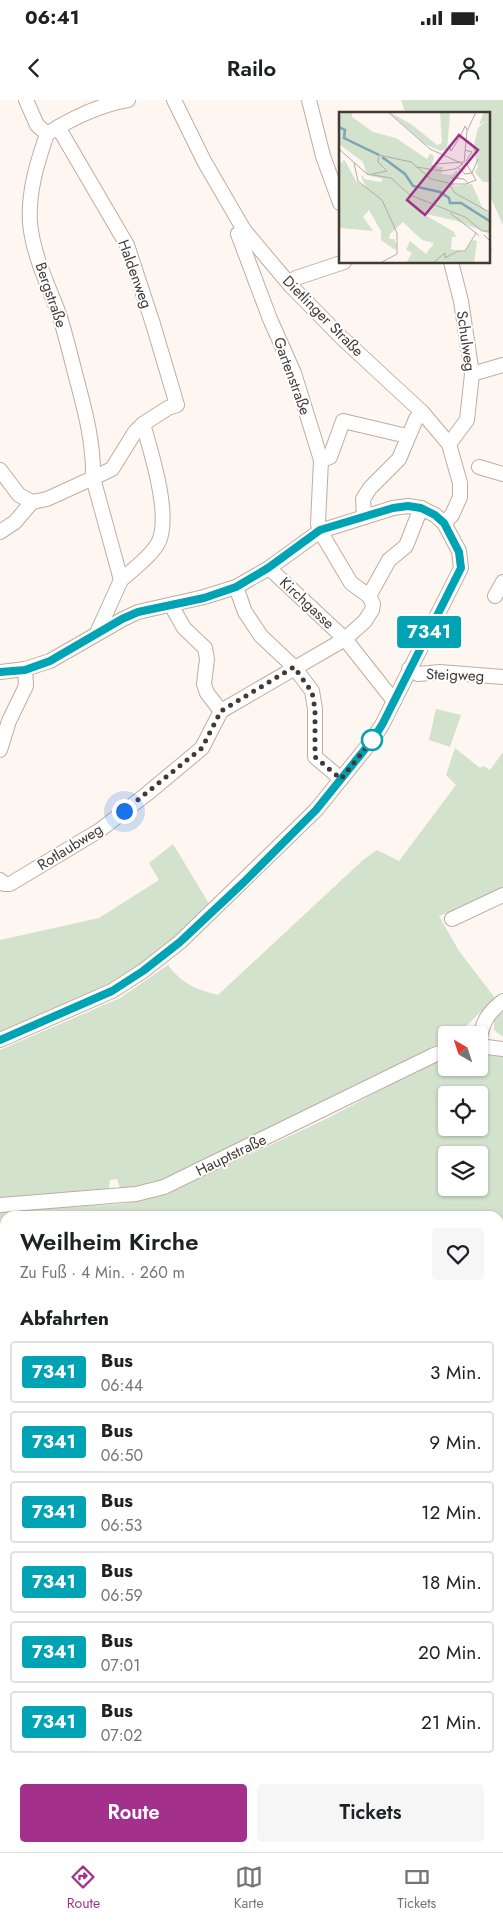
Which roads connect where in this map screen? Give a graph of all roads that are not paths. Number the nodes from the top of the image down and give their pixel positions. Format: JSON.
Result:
{"nodes":[{"id":1,"x":26,"y":100,"type":"edge"},
{"id":2,"x":128,"y":100,"type":"edge"},
{"id":3,"x":174,"y":100,"type":"edge"},
{"id":4,"x":309,"y":100,"type":"edge"},
{"id":5,"x":53,"y":130,"type":"junction"},
{"id":6,"x":339,"y":200,"type":"edge"},
{"id":7,"x":244,"y":230,"type":"junction"},
{"id":8,"x":339,"y":264,"type":"edge"},
{"id":9,"x":451,"y":264,"type":"edge"},
{"id":10,"x":290,"y":285,"type":"junction"},
{"id":11,"x":503,"y":365,"type":"edge"},
{"id":12,"x":472,"y":374,"type":"junction"},
{"id":13,"x":422,"y":412,"type":"junction"},
{"id":14,"x":143,"y":424,"type":"junction"},
{"id":15,"x":407,"y":436,"type":"junction"},
{"id":16,"x":449,"y":444,"type":"junction"},
{"id":17,"x":321,"y":460,"type":"junction"},
{"id":18,"x":479,"y":466,"type":"dead end"},
{"id":19,"x":0,"y":470,"type":"edge"},
{"id":20,"x":503,"y":474,"type":"edge"},
{"id":21,"x":93,"y":478,"type":"junction"},
{"id":22,"x":32,"y":502,"type":"junction"},
{"id":23,"x":421,"y":508,"type":"junction"},
{"id":24,"x":364,"y":516,"type":"junction"},
{"id":25,"x":444,"y":523,"type":"junction"},
{"id":26,"x":320,"y":530,"type":"junction"},
{"id":27,"x":0,"y":532,"type":"edge"},
{"id":28,"x":268,"y":568,"type":"junction"},
{"id":29,"x":121,"y":580,"type":"junction"},
{"id":30,"x":503,"y":582,"type":"edge"},
{"id":31,"x":236,"y":587,"type":"junction"},
{"id":32,"x":369,"y":596,"type":"junction"},
{"id":33,"x":495,"y":596,"type":"dead end"},
{"id":34,"x":171,"y":605,"type":"junction"},
{"id":35,"x":98,"y":633,"type":"junction"},
{"id":36,"x":345,"y":638,"type":"junction"},
{"id":37,"x":294,"y":667,"type":"junction"},
{"id":38,"x":409,"y":669,"type":"junction"},
{"id":39,"x":25,"y":670,"type":"junction"},
{"id":40,"x":0,"y":672,"type":"edge"},
{"id":41,"x":503,"y":677,"type":"edge"},
{"id":42,"x":394,"y":701,"type":"junction"},
{"id":43,"x":221,"y":711,"type":"junction"},
{"id":44,"x":0,"y":750,"type":"edge"},
{"id":45,"x":341,"y":779,"type":"junction"},
{"id":46,"x":0,"y":880,"type":"edge"},
{"id":47,"x":503,"y":895,"type":"edge"},
{"id":48,"x":452,"y":919,"type":"dead end"},
{"id":49,"x":503,"y":1001,"type":"edge"},
{"id":50,"x":481,"y":1026,"type":"edge"},
{"id":51,"x":0,"y":1040,"type":"edge"},
{"id":52,"x":488,"y":1046,"type":"edge"},
{"id":53,"x":503,"y":1049,"type":"edge"},
{"id":54,"x":438,"y":1053,"type":"edge"},
{"id":55,"x":0,"y":1205,"type":"edge"}],
"edges":[{"from":1,"to":5,"type":"street","name":"Haldenweg"},
{"from":2,"to":5,"type":"street"},
{"from":3,"to":7,"type":"street","name":"Dietlinger Straße"},
{"from":4,"to":6,"type":"street"},
{"from":5,"to":14,"type":"street","name":"Haldenweg"},
{"from":5,"to":21,"type":"street","name":"Bergstraße"},
{"from":7,"to":10,"type":"street","name":"Dietlinger Straße"},
{"from":7,"to":17,"type":"street","name":"Gartenstraße"},
{"from":8,"to":10,"type":"street"},
{"from":9,"to":12,"type":"street","name":"Schulweg"},
{"from":10,"to":13,"type":"street","name":"Dietlinger Straße"},
{"from":11,"to":12,"type":"street"},
{"from":12,"to":16,"type":"street","name":"Schulweg"},
{"from":13,"to":15,"type":"street"},
{"from":13,"to":16,"type":"street","name":"Dietlinger Straße"},
{"from":14,"to":21,"type":"street"},
{"from":14,"to":29,"type":"street"},
{"from":15,"to":17,"type":"street"},
{"from":15,"to":24,"type":"street"},
{"from":16,"to":25,"type":"street","name":"Dietlinger Straße"},
{"from":17,"to":26,"type":"street","name":"Gartenstraße"},
{"from":18,"to":20,"type":"street"},
{"from":19,"to":22,"type":"street"},
{"from":21,"to":22,"type":"street"},
{"from":21,"to":29,"type":"street","name":"Bergstraße"},
{"from":22,"to":27,"type":"street"},
{"from":23,"to":24,"type":"street"},
{"from":23,"to":25,"type":"street"},
{"from":23,"to":32,"type":"street"},
{"from":24,"to":26,"type":"street"},
{"from":25,"to":38,"type":"street"},
{"from":26,"to":28,"type":"street"},
{"from":26,"to":32,"type":"street"},
{"from":28,"to":31,"type":"street"},
{"from":28,"to":36,"type":"street","name":"Kirchgasse"},
{"from":29,"to":35,"type":"street"},
{"from":30,"to":33,"type":"street"},
{"from":31,"to":34,"type":"street"},
{"from":31,"to":37,"type":"street"},
{"from":32,"to":36,"type":"street"},
{"from":34,"to":35,"type":"street"},
{"from":34,"to":43,"type":"street"},
{"from":35,"to":39,"type":"street"},
{"from":36,"to":37,"type":"street"},
{"from":36,"to":42,"type":"street","name":"Kirchgasse"},
{"from":37,"to":43,"type":"street"},
{"from":37,"to":45,"type":"street"},
{"from":38,"to":41,"type":"street","name":"Steigweg"},
{"from":38,"to":42,"type":"street"},
{"from":39,"to":40,"type":"street"},
{"from":39,"to":44,"type":"street"},
{"from":42,"to":45,"type":"street"},
{"from":43,"to":46,"type":"street","name":"Rotlaubweg"},
{"from":45,"to":51,"type":"street"},
{"from":47,"to":48,"type":"street"},
{"from":49,"to":50,"type":"street"},
{"from":52,"to":53,"type":"street"},
{"from":54,"to":55,"type":"street","name":"Hauptstraße"}]}
